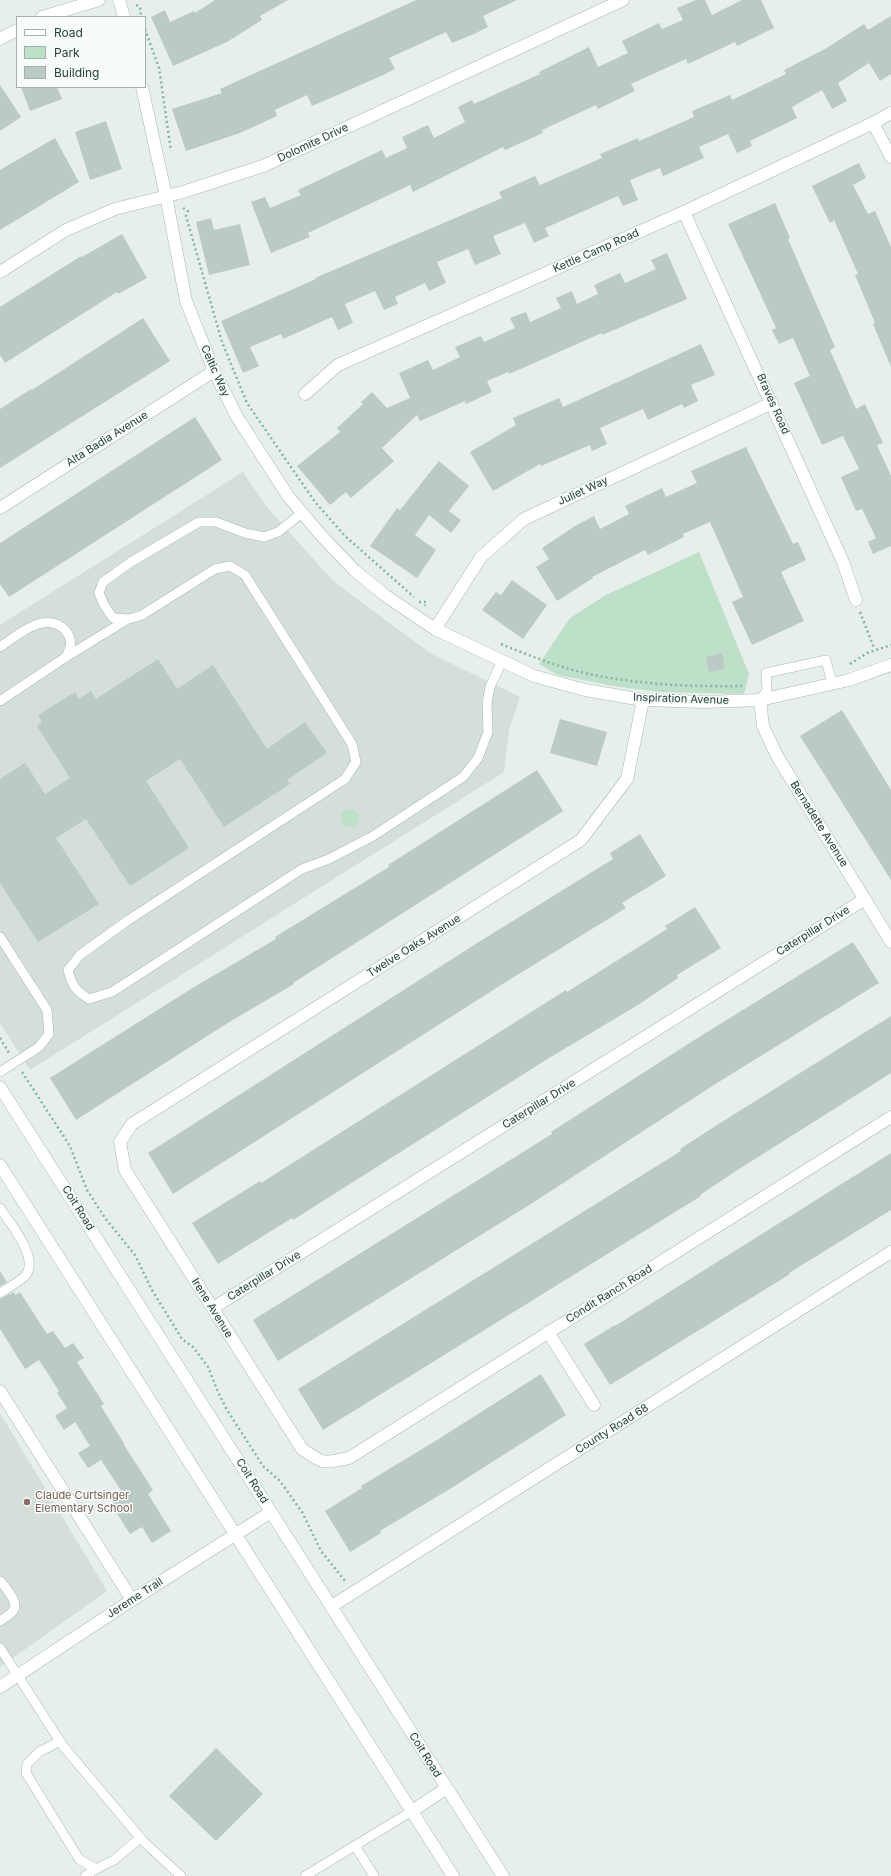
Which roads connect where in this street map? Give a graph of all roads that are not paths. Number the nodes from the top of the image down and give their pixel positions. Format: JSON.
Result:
{"nodes":[{"id":1,"x":99,"y":0,"type":"edge"},
{"id":2,"x":119,"y":0,"type":"edge"},
{"id":3,"x":623,"y":0,"type":"edge"},
{"id":4,"x":45,"y":16,"type":"edge"},
{"id":5,"x":124,"y":16,"type":"edge"},
{"id":6,"x":16,"y":31,"type":"edge"},
{"id":7,"x":0,"y":39,"type":"edge"},
{"id":8,"x":142,"y":88,"type":"edge"},
{"id":9,"x":891,"y":113,"type":"edge"},
{"id":10,"x":873,"y":123,"type":"junction"},
{"id":11,"x":891,"y":157,"type":"edge"},
{"id":12,"x":166,"y":196,"type":"junction"},
{"id":13,"x":684,"y":212,"type":"junction"},
{"id":14,"x":0,"y":272,"type":"edge"},
{"id":15,"x":214,"y":371,"type":"junction"},
{"id":16,"x":305,"y":394,"type":"dead end"},
{"id":17,"x":772,"y":403,"type":"junction"},
{"id":18,"x":0,"y":508,"type":"edge"},
{"id":19,"x":302,"y":513,"type":"junction"},
{"id":20,"x":856,"y":600,"type":"road end"},
{"id":21,"x":393,"y":601,"type":"joint"},
{"id":22,"x":128,"y":619,"type":"junction"},
{"id":23,"x":435,"y":629,"type":"junction"},
{"id":24,"x":0,"y":647,"type":"edge"},
{"id":25,"x":66,"y":657,"type":"junction"},
{"id":26,"x":502,"y":661,"type":"junction"},
{"id":27,"x":891,"y":665,"type":"edge"},
{"id":28,"x":830,"y":678,"type":"junction"},
{"id":29,"x":643,"y":700,"type":"junction"},
{"id":30,"x":760,"y":700,"type":"junction"},
{"id":31,"x":0,"y":701,"type":"edge"},
{"id":32,"x":865,"y":899,"type":"junction"},
{"id":33,"x":0,"y":937,"type":"edge"},
{"id":34,"x":891,"y":942,"type":"edge"},
{"id":35,"x":0,"y":1072,"type":"edge"},
{"id":36,"x":0,"y":1087,"type":"edge"},
{"id":37,"x":891,"y":1117,"type":"edge"},
{"id":38,"x":120,"y":1142,"type":"joint"},
{"id":39,"x":0,"y":1165,"type":"edge"},
{"id":40,"x":0,"y":1208,"type":"edge"},
{"id":41,"x":891,"y":1252,"type":"edge"},
{"id":42,"x":0,"y":1293,"type":"edge"},
{"id":43,"x":213,"y":1308,"type":"junction"},
{"id":44,"x":548,"y":1332,"type":"junction"},
{"id":45,"x":0,"y":1391,"type":"edge"},
{"id":46,"x":594,"y":1405,"type":"dead end"},
{"id":47,"x":323,"y":1462,"type":"joint"},
{"id":48,"x":271,"y":1512,"type":"junction"},
{"id":49,"x":235,"y":1534,"type":"junction"},
{"id":50,"x":0,"y":1581,"type":"edge"},
{"id":51,"x":132,"y":1600,"type":"junction"},
{"id":52,"x":332,"y":1606,"type":"junction"},
{"id":53,"x":0,"y":1621,"type":"edge"},
{"id":54,"x":0,"y":1648,"type":"edge"},
{"id":55,"x":18,"y":1674,"type":"junction"},
{"id":56,"x":0,"y":1687,"type":"edge"},
{"id":57,"x":60,"y":1741,"type":"junction"},
{"id":58,"x":447,"y":1788,"type":"junction"},
{"id":59,"x":412,"y":1811,"type":"junction"},
{"id":60,"x":140,"y":1838,"type":"junction"},
{"id":61,"x":355,"y":1846,"type":"junction"},
{"id":62,"x":96,"y":1869,"type":"junction"},
{"id":63,"x":176,"y":1875,"type":"edge"},
{"id":64,"x":85,"y":1876,"type":"edge"},
{"id":65,"x":305,"y":1876,"type":"edge"},
{"id":66,"x":374,"y":1876,"type":"edge"},
{"id":67,"x":453,"y":1876,"type":"edge"},
{"id":68,"x":502,"y":1876,"type":"edge"}],
"edges":[{"from":1,"to":4,"type":"street"},
{"from":2,"to":5,"type":"street"},
{"from":3,"to":12,"type":"street","name":"Dolomite Drive"},
{"from":6,"to":7,"type":"street"},
{"from":8,"to":12,"type":"street","name":"Celtic Way"},
{"from":9,"to":10,"type":"street","name":"Kettle Camp Road"},
{"from":10,"to":11,"type":"street"},
{"from":10,"to":13,"type":"street","name":"Kettle Camp Road"},
{"from":12,"to":14,"type":"street","name":"Dolomite Drive"},
{"from":12,"to":15,"type":"street","name":"Celtic Way"},
{"from":13,"to":16,"type":"street","name":"Kettle Camp Road"},
{"from":13,"to":17,"type":"street","name":"Braves Road"},
{"from":15,"to":18,"type":"street","name":"Alta Badia Avenue"},
{"from":15,"to":19,"type":"street","name":"Celtic Way"},
{"from":17,"to":20,"type":"street","name":"Braves Road"},
{"from":17,"to":23,"type":"street","name":"Juliet Way"},
{"from":19,"to":21,"type":"street","name":"Celtic Way"},
{"from":19,"to":22,"type":"lane"},
{"from":21,"to":23,"type":"street","name":"Inspiration Avenue"},
{"from":22,"to":25,"type":"lane"},
{"from":22,"to":26,"type":"lane"},
{"from":23,"to":26,"type":"street","name":"Inspiration Avenue"},
{"from":24,"to":25,"type":"lane"},
{"from":25,"to":31,"type":"lane"},
{"from":26,"to":29,"type":"street","name":"Inspiration Avenue"},
{"from":27,"to":28,"type":"street","name":"Inspiration Avenue"},
{"from":28,"to":30,"type":"street","name":"Inspiration Avenue"},
{"from":28,"to":30,"type":"lane"},
{"from":29,"to":30,"type":"street","name":"Inspiration Avenue"},
{"from":29,"to":38,"type":"street","name":"Twelve Oaks Avenue"},
{"from":30,"to":32,"type":"street","name":"Bernadette Avenue"},
{"from":32,"to":34,"type":"street","name":"Bernadette Avenue"},
{"from":32,"to":43,"type":"street","name":"Caterpillar Drive"},
{"from":33,"to":35,"type":"lane"},
{"from":36,"to":48,"type":"street","name":"Coit Road"},
{"from":37,"to":44,"type":"street","name":"Condit Ranch Road"},
{"from":38,"to":43,"type":"street","name":"Irene Avenue"},
{"from":39,"to":49,"type":"street"},
{"from":40,"to":42,"type":"lane"},
{"from":41,"to":52,"type":"street","name":"County Road 68"},
{"from":43,"to":47,"type":"street","name":"Irene Avenue"},
{"from":44,"to":46,"type":"street"},
{"from":44,"to":47,"type":"street","name":"Condit Ranch Road"},
{"from":45,"to":51,"type":"street"},
{"from":48,"to":49,"type":"street","name":"Jereme Trail"},
{"from":48,"to":52,"type":"street","name":"Coit Road"},
{"from":49,"to":51,"type":"street","name":"Jereme Trail"},
{"from":49,"to":59,"type":"street"},
{"from":50,"to":53,"type":"lane"},
{"from":51,"to":55,"type":"street","name":"Jereme Trail"},
{"from":52,"to":58,"type":"street","name":"Coit Road"},
{"from":54,"to":55,"type":"lane"},
{"from":55,"to":56,"type":"street","name":"Jereme Trail"},
{"from":55,"to":57,"type":"lane"},
{"from":57,"to":60,"type":"lane"},
{"from":57,"to":62,"type":"lane"},
{"from":58,"to":59,"type":"street"},
{"from":58,"to":68,"type":"street","name":"Coit Road"},
{"from":59,"to":61,"type":"lane"},
{"from":59,"to":67,"type":"street"},
{"from":60,"to":62,"type":"lane"},
{"from":60,"to":63,"type":"lane"},
{"from":61,"to":65,"type":"lane"},
{"from":61,"to":66,"type":"lane"},
{"from":62,"to":64,"type":"lane"}]}
